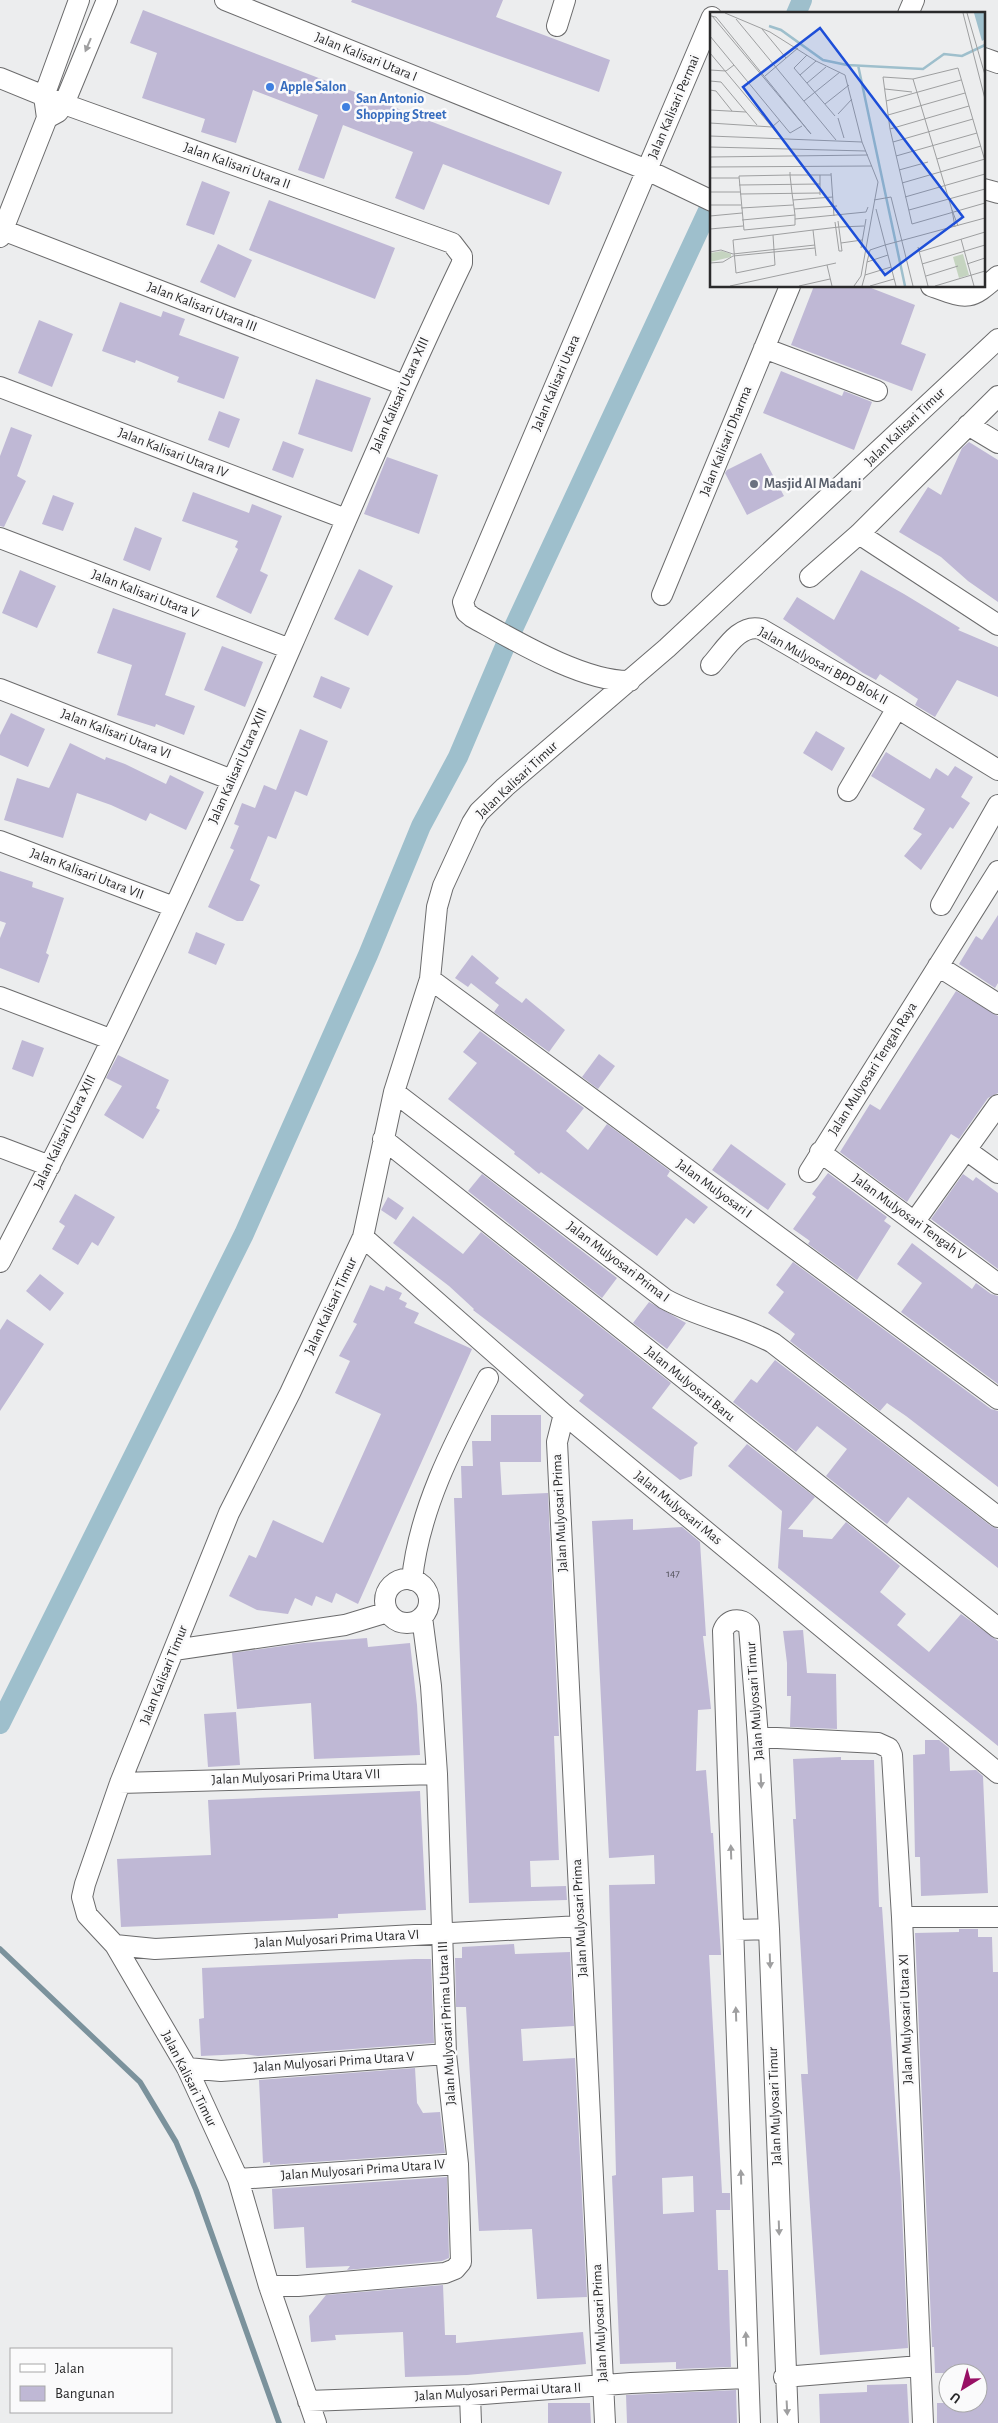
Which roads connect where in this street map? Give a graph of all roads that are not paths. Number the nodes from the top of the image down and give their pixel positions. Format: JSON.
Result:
{"nodes":[{"id":1,"x":79,"y":0,"type":"edge"},
{"id":2,"x":107,"y":0,"type":"edge"},
{"id":3,"x":225,"y":0,"type":"edge"},
{"id":4,"x":566,"y":0,"type":"edge"},
{"id":5,"x":719,"y":0,"type":"edge"},
{"id":6,"x":914,"y":0,"type":"edge"},
{"id":7,"x":713,"y":12,"type":"edge"},
{"id":8,"x":909,"y":12,"type":"edge"},
{"id":9,"x":710,"y":20,"type":"edge"},
{"id":10,"x":556,"y":26,"type":"dead end"},
{"id":11,"x":986,"y":59,"type":"edge"},
{"id":12,"x":998,"y":63,"type":"edge"},
{"id":13,"x":0,"y":78,"type":"edge"},
{"id":14,"x":44,"y":96,"type":"junction"},
{"id":15,"x":64,"y":104,"type":"junction"},
{"id":16,"x":48,"y":118,"type":"junction"},
{"id":17,"x":651,"y":172,"type":"junction"},
{"id":18,"x":986,"y":190,"type":"edge"},
{"id":19,"x":998,"y":194,"type":"edge"},
{"id":20,"x":710,"y":200,"type":"edge"},
{"id":21,"x":1,"y":232,"type":"edge"},
{"id":22,"x":462,"y":263,"type":"joint"},
{"id":23,"x":998,"y":276,"type":"edge"},
{"id":24,"x":986,"y":286,"type":"edge"},
{"id":25,"x":789,"y":288,"type":"edge"},
{"id":26,"x":937,"y":288,"type":"edge"},
{"id":27,"x":984,"y":288,"type":"edge"},
{"id":28,"x":998,"y":339,"type":"edge"},
{"id":29,"x":764,"y":348,"type":"junction"},
{"id":30,"x":404,"y":385,"type":"junction"},
{"id":31,"x":0,"y":387,"type":"edge"},
{"id":32,"x":877,"y":391,"type":"dead end"},
{"id":33,"x":998,"y":396,"type":"edge"},
{"id":34,"x":968,"y":425,"type":"junction"},
{"id":35,"x":998,"y":443,"type":"edge"},
{"id":36,"x":346,"y":519,"type":"junction"},
{"id":37,"x":859,"y":534,"type":"junction"},
{"id":38,"x":0,"y":538,"type":"edge"},
{"id":39,"x":810,"y":577,"type":"dead end"},
{"id":40,"x":662,"y":595,"type":"dead end"},
{"id":41,"x":998,"y":626,"type":"edge"},
{"id":42,"x":290,"y":649,"type":"junction"},
{"id":43,"x":711,"y":665,"type":"dead end"},
{"id":44,"x":630,"y":681,"type":"junction"},
{"id":45,"x":0,"y":689,"type":"edge"},
{"id":46,"x":897,"y":708,"type":"junction"},
{"id":47,"x":998,"y":770,"type":"edge"},
{"id":48,"x":232,"y":780,"type":"junction"},
{"id":49,"x":848,"y":791,"type":"dead end"},
{"id":50,"x":998,"y":805,"type":"edge"},
{"id":51,"x":0,"y":841,"type":"edge"},
{"id":52,"x":964,"y":864,"type":"junction"},
{"id":53,"x":996,"y":879,"type":"edge"},
{"id":54,"x":942,"y":905,"type":"dead end"},
{"id":55,"x":174,"y":907,"type":"junction"},
{"id":56,"x":938,"y":966,"type":"junction"},
{"id":57,"x":430,"y":980,"type":"junction"},
{"id":58,"x":0,"y":997,"type":"edge"},
{"id":59,"x":998,"y":1004,"type":"edge"},
{"id":60,"x":110,"y":1039,"type":"junction"},
{"id":61,"x":394,"y":1092,"type":"junction"},
{"id":62,"x":998,"y":1105,"type":"edge"},
{"id":63,"x":383,"y":1139,"type":"junction"},
{"id":64,"x":0,"y":1147,"type":"edge"},
{"id":65,"x":966,"y":1150,"type":"junction"},
{"id":66,"x":820,"y":1152,"type":"junction"},
{"id":67,"x":50,"y":1166,"type":"junction"},
{"id":68,"x":809,"y":1172,"type":"dead end"},
{"id":69,"x":998,"y":1173,"type":"edge"},
{"id":70,"x":916,"y":1221,"type":"junction"},
{"id":71,"x":363,"y":1237,"type":"junction"},
{"id":72,"x":0,"y":1262,"type":"edge"},
{"id":73,"x":998,"y":1284,"type":"edge"},
{"id":74,"x":488,"y":1378,"type":"dead end"},
{"id":75,"x":998,"y":1399,"type":"edge"},
{"id":76,"x":564,"y":1414,"type":"junction"},
{"id":77,"x":998,"y":1517,"type":"edge"},
{"id":78,"x":412,"y":1580,"type":"junction"},
{"id":79,"x":388,"y":1612,"type":"junction"},
{"id":80,"x":422,"y":1617,"type":"junction"},
{"id":81,"x":998,"y":1628,"type":"edge"},
{"id":82,"x":181,"y":1649,"type":"junction"},
{"id":83,"x":758,"y":1737,"type":"junction"},
{"id":84,"x":998,"y":1773,"type":"edge"},
{"id":85,"x":438,"y":1774,"type":"junction"},
{"id":86,"x":120,"y":1783,"type":"junction"},
{"id":87,"x":902,"y":1917,"type":"junction"},
{"id":88,"x":998,"y":1917,"type":"edge"},
{"id":89,"x":580,"y":1926,"type":"junction"},
{"id":90,"x":769,"y":1929,"type":"junction"},
{"id":91,"x":734,"y":1930,"type":"junction"},
{"id":92,"x":442,"y":1933,"type":"junction"},
{"id":93,"x":115,"y":1945,"type":"junction"},
{"id":94,"x":446,"y":2054,"type":"junction"},
{"id":95,"x":187,"y":2068,"type":"junction"},
{"id":96,"x":458,"y":2164,"type":"junction"},
{"id":97,"x":238,"y":2179,"type":"junction"},
{"id":98,"x":269,"y":2286,"type":"junction"},
{"id":99,"x":920,"y":2366,"type":"junction"},
{"id":100,"x":784,"y":2377,"type":"junction"},
{"id":101,"x":747,"y":2378,"type":"junction"},
{"id":102,"x":603,"y":2386,"type":"junction"},
{"id":103,"x":470,"y":2395,"type":"junction"},
{"id":104,"x":308,"y":2401,"type":"junction"},
{"id":105,"x":316,"y":2423,"type":"edge"},
{"id":106,"x":471,"y":2423,"type":"edge"},
{"id":107,"x":605,"y":2423,"type":"edge"},
{"id":108,"x":750,"y":2423,"type":"edge"},
{"id":109,"x":788,"y":2423,"type":"edge"},
{"id":110,"x":923,"y":2423,"type":"edge"}],
"edges":[{"from":1,"to":14,"type":"street"},
{"from":2,"to":15,"type":"street","one_way":true},
{"from":3,"to":17,"type":"street","name":"Jalan Kalisari Utara I"},
{"from":4,"to":10,"type":"street"},
{"from":5,"to":7,"type":"street","name":"Jalan Kalisari Permai"},
{"from":6,"to":8,"type":"street"},
{"from":9,"to":17,"type":"street","name":"Jalan Kalisari Permai"},
{"from":11,"to":12,"type":"street"},
{"from":13,"to":14,"type":"street","name":"Jalan Kalisari Utara II"},
{"from":14,"to":15,"type":"street","name":"Jalan Kalisari Utara II"},
{"from":14,"to":16,"type":"street"},
{"from":15,"to":16,"type":"street"},
{"from":15,"to":22,"type":"street","name":"Jalan Kalisari Utara II"},
{"from":16,"to":21,"type":"street"},
{"from":17,"to":20,"type":"street","name":"Jalan Kalisari Utara I"},
{"from":17,"to":44,"type":"street","name":"Jalan Kalisari Utara"},
{"from":18,"to":19,"type":"street"},
{"from":21,"to":30,"type":"street","name":"Jalan Kalisari Utara III"},
{"from":22,"to":30,"type":"street","name":"Jalan Kalisari Utara XIII"},
{"from":23,"to":24,"type":"street"},
{"from":25,"to":29,"type":"street","name":"Jalan Kalisari Dharma"},
{"from":26,"to":27,"type":"street"},
{"from":28,"to":44,"type":"street","name":"Jalan Kalisari Timur"},
{"from":29,"to":32,"type":"street"},
{"from":29,"to":40,"type":"street","name":"Jalan Kalisari Dharma"},
{"from":30,"to":36,"type":"street","name":"Jalan Kalisari Utara XIII"},
{"from":31,"to":36,"type":"street","name":"Jalan Kalisari Utara IV"},
{"from":33,"to":34,"type":"street"},
{"from":34,"to":35,"type":"street"},
{"from":34,"to":37,"type":"street"},
{"from":36,"to":42,"type":"street","name":"Jalan Kalisari Utara XIII"},
{"from":37,"to":39,"type":"street"},
{"from":37,"to":41,"type":"street"},
{"from":38,"to":42,"type":"street","name":"Jalan Kalisari Utara V"},
{"from":42,"to":48,"type":"street","name":"Jalan Kalisari Utara XIII"},
{"from":43,"to":46,"type":"street","name":"Jalan Mulyosari BPD Blok II"},
{"from":44,"to":57,"type":"street","name":"Jalan Kalisari Timur"},
{"from":45,"to":48,"type":"street","name":"Jalan Kalisari Utara VI"},
{"from":46,"to":47,"type":"street","name":"Jalan Mulyosari BPD Blok II"},
{"from":46,"to":49,"type":"street","name":"Jalan Mulyosari BPD Blok II"},
{"from":48,"to":55,"type":"street","name":"Jalan Kalisari Utara XIII"},
{"from":50,"to":52,"type":"street"},
{"from":51,"to":55,"type":"street","name":"Jalan Kalisari Utara VII"},
{"from":52,"to":53,"type":"street"},
{"from":52,"to":54,"type":"street"},
{"from":53,"to":56,"type":"street","name":"Jalan Mulyosari Tengah Raya"},
{"from":55,"to":60,"type":"street","name":"Jalan Kalisari Utara XIII"},
{"from":56,"to":59,"type":"street"},
{"from":56,"to":66,"type":"street","name":"Jalan Mulyosari Tengah Raya"},
{"from":57,"to":61,"type":"street","name":"Jalan Kalisari Timur"},
{"from":57,"to":75,"type":"street","name":"Jalan Mulyosari I"},
{"from":58,"to":60,"type":"street"},
{"from":60,"to":67,"type":"street","name":"Jalan Kalisari Utara XIII"},
{"from":61,"to":63,"type":"street","name":"Jalan Kalisari Timur"},
{"from":61,"to":77,"type":"street","name":"Jalan Mulyosari Prima I"},
{"from":62,"to":65,"type":"street"},
{"from":63,"to":71,"type":"street","name":"Jalan Kalisari Timur"},
{"from":63,"to":81,"type":"street","name":"Jalan Mulyosari Baru"},
{"from":64,"to":67,"type":"street"},
{"from":65,"to":69,"type":"street"},
{"from":65,"to":70,"type":"street"},
{"from":66,"to":68,"type":"street","name":"Jalan Mulyosari Tengah Raya"},
{"from":66,"to":70,"type":"street","name":"Jalan Mulyosari Tengah V"},
{"from":67,"to":72,"type":"street","name":"Jalan Kalisari Utara XIII"},
{"from":70,"to":73,"type":"street","name":"Jalan Mulyosari Tengah V"},
{"from":71,"to":76,"type":"street","name":"Jalan Mulyosari Mas"},
{"from":71,"to":82,"type":"street","name":"Jalan Kalisari Timur"},
{"from":74,"to":78,"type":"street"},
{"from":76,"to":84,"type":"street","name":"Jalan Mulyosari Mas"},
{"from":76,"to":89,"type":"street","name":"Jalan Mulyosari Prima"},
{"from":78,"to":79,"type":"street"},
{"from":78,"to":80,"type":"street"},
{"from":79,"to":80,"type":"street"},
{"from":79,"to":82,"type":"street"},
{"from":80,"to":85,"type":"street","name":"Jalan Mulyosari Prima Utara III"},
{"from":82,"to":86,"type":"street","name":"Jalan Kalisari Timur"},
{"from":83,"to":87,"type":"street","name":"Jalan Mulyosari Utara XI"},
{"from":83,"to":90,"type":"street","name":"Jalan Mulyosari Timur","one_way":true},
{"from":91,"to":83,"type":"street","name":"Jalan Mulyosari Timur","one_way":true},
{"from":85,"to":86,"type":"street","name":"Jalan Mulyosari Prima Utara VII"},
{"from":85,"to":92,"type":"street","name":"Jalan Mulyosari Prima Utara III"},
{"from":86,"to":93,"type":"street","name":"Jalan Kalisari Timur"},
{"from":87,"to":88,"type":"street"},
{"from":87,"to":99,"type":"street","name":"Jalan Mulyosari Utara XI"},
{"from":89,"to":92,"type":"street","name":"Jalan Mulyosari Prima Utara VI"},
{"from":89,"to":102,"type":"street","name":"Jalan Mulyosari Prima"},
{"from":90,"to":91,"type":"street"},
{"from":90,"to":100,"type":"street","name":"Jalan Mulyosari Timur","one_way":true},
{"from":101,"to":91,"type":"street","name":"Jalan Mulyosari Timur","one_way":true},
{"from":92,"to":93,"type":"street","name":"Jalan Mulyosari Prima Utara VI"},
{"from":92,"to":94,"type":"street","name":"Jalan Mulyosari Prima Utara III"},
{"from":93,"to":95,"type":"street","name":"Jalan Kalisari Timur"},
{"from":94,"to":95,"type":"street","name":"Jalan Mulyosari Prima Utara V"},
{"from":94,"to":96,"type":"street","name":"Jalan Mulyosari Prima Utara III"},
{"from":95,"to":97,"type":"street","name":"Jalan Kalisari Timur"},
{"from":96,"to":97,"type":"street","name":"Jalan Mulyosari Prima Utara IV"},
{"from":96,"to":98,"type":"street","name":"Jalan Mulyosari Prima Utara III"},
{"from":97,"to":98,"type":"street","name":"Jalan Kalisari Timur"},
{"from":98,"to":104,"type":"street","name":"Jalan Kalisari Timur"},
{"from":99,"to":100,"type":"street"},
{"from":99,"to":110,"type":"street","name":"Jalan Mulyosari Utara XI"},
{"from":100,"to":109,"type":"street","name":"Jalan Mulyosari Timur","one_way":true},
{"from":101,"to":102,"type":"street","name":"Jalan Mulyosari Permai Utara II"},
{"from":101,"to":108,"type":"street","name":"Jalan Mulyosari Timur"},
{"from":102,"to":103,"type":"street","name":"Jalan Mulyosari Permai Utara II"},
{"from":102,"to":107,"type":"street","name":"Jalan Mulyosari Prima"},
{"from":103,"to":104,"type":"street","name":"Jalan Mulyosari Permai Utara II"},
{"from":103,"to":106,"type":"street"},
{"from":104,"to":105,"type":"street","name":"Jalan Kalisari Timur"}]}
